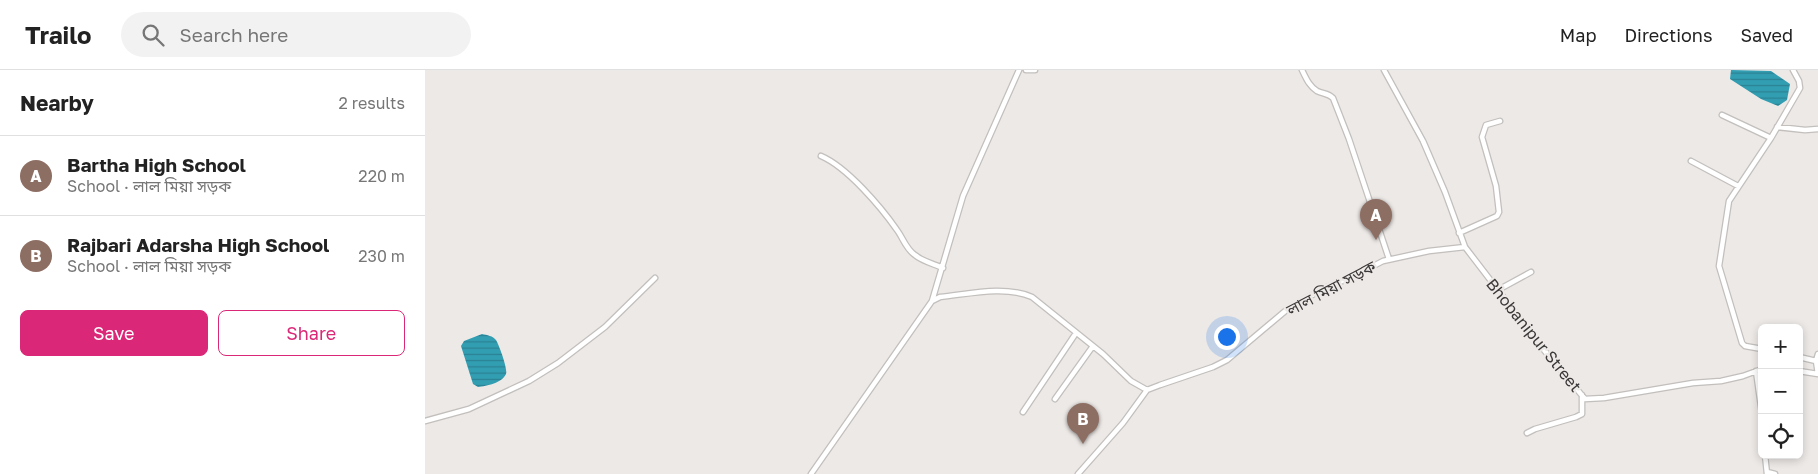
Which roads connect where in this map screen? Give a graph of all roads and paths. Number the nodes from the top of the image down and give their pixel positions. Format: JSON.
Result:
{"nodes":[{"id":1,"x":1019,"y":70,"type":"edge"},
{"id":2,"x":1026,"y":70,"type":"edge"},
{"id":3,"x":1035,"y":70,"type":"edge"},
{"id":4,"x":1301,"y":70,"type":"edge"},
{"id":5,"x":1384,"y":70,"type":"edge"},
{"id":6,"x":1793,"y":70,"type":"edge"},
{"id":7,"x":1722,"y":115,"type":"dead end"},
{"id":8,"x":1500,"y":121,"type":"dead end"},
{"id":9,"x":1777,"y":127,"type":"junction"},
{"id":10,"x":1818,"y":128,"type":"edge"},
{"id":11,"x":1771,"y":138,"type":"junction"},
{"id":12,"x":821,"y":156,"type":"dead end"},
{"id":13,"x":1691,"y":161,"type":"dead end"},
{"id":14,"x":1738,"y":186,"type":"junction"},
{"id":15,"x":1459,"y":233,"type":"junction"},
{"id":16,"x":1465,"y":247,"type":"junction"},
{"id":17,"x":1389,"y":258,"type":"junction"},
{"id":18,"x":943,"y":268,"type":"junction"},
{"id":19,"x":1531,"y":272,"type":"dead end"},
{"id":20,"x":655,"y":278,"type":"dead end"},
{"id":21,"x":1498,"y":290,"type":"junction"},
{"id":22,"x":932,"y":302,"type":"junction"},
{"id":23,"x":1076,"y":332,"type":"junction"},
{"id":24,"x":1093,"y":346,"type":"junction"},
{"id":25,"x":1758,"y":348,"type":"edge"},
{"id":26,"x":1818,"y":354,"type":"edge"},
{"id":27,"x":1803,"y":358,"type":"edge"},
{"id":28,"x":1816,"y":361,"type":"junction"},
{"id":29,"x":1756,"y":371,"type":"joint"},
{"id":30,"x":1803,"y":372,"type":"edge"},
{"id":31,"x":1818,"y":374,"type":"edge"},
{"id":32,"x":1758,"y":385,"type":"edge"},
{"id":33,"x":1147,"y":390,"type":"junction"},
{"id":34,"x":1582,"y":395,"type":"junction"},
{"id":35,"x":1055,"y":399,"type":"dead end"},
{"id":36,"x":1023,"y":412,"type":"dead end"},
{"id":37,"x":425,"y":421,"type":"edge"},
{"id":38,"x":1527,"y":433,"type":"dead end"},
{"id":39,"x":1765,"y":459,"type":"edge"},
{"id":40,"x":1767,"y":473,"type":"edge"},
{"id":41,"x":811,"y":474,"type":"edge"},
{"id":42,"x":1078,"y":474,"type":"edge"},
{"id":43,"x":1775,"y":474,"type":"edge"}],
"edges":[{"from":1,"to":18,"type":"street"},
{"from":2,"to":3,"type":"street"},
{"from":4,"to":17,"type":"street"},
{"from":5,"to":15,"type":"street","name":"Bhobanipur Street"},
{"from":6,"to":9,"type":"street"},
{"from":7,"to":11,"type":"street"},
{"from":8,"to":15,"type":"street"},
{"from":9,"to":10,"type":"street"},
{"from":9,"to":11,"type":"street"},
{"from":11,"to":14,"type":"street"},
{"from":12,"to":18,"type":"street"},
{"from":13,"to":14,"type":"street"},
{"from":14,"to":25,"type":"street"},
{"from":15,"to":16,"type":"street","name":"Bhobanipur Street"},
{"from":16,"to":17,"type":"street","name":"লাল মিয়া সড়ক"},
{"from":16,"to":21,"type":"street","name":"Bhobanipur Street"},
{"from":17,"to":33,"type":"street","name":"লাল মিয়া সড়ক"},
{"from":18,"to":22,"type":"street"},
{"from":19,"to":21,"type":"street"},
{"from":20,"to":37,"type":"street"},
{"from":21,"to":34,"type":"street","name":"Bhobanipur Street"},
{"from":22,"to":23,"type":"street"},
{"from":22,"to":41,"type":"street"},
{"from":23,"to":24,"type":"street"},
{"from":23,"to":36,"type":"street"},
{"from":24,"to":33,"type":"street"},
{"from":24,"to":35,"type":"street"},
{"from":26,"to":28,"type":"street"},
{"from":27,"to":28,"type":"street"},
{"from":28,"to":31,"type":"street"},
{"from":29,"to":32,"type":"street"},
{"from":29,"to":34,"type":"street","name":"Bhobanipur Street"},
{"from":30,"to":31,"type":"street"},
{"from":33,"to":42,"type":"street"},
{"from":34,"to":38,"type":"street"},
{"from":39,"to":40,"type":"street"},
{"from":40,"to":43,"type":"street"}]}
